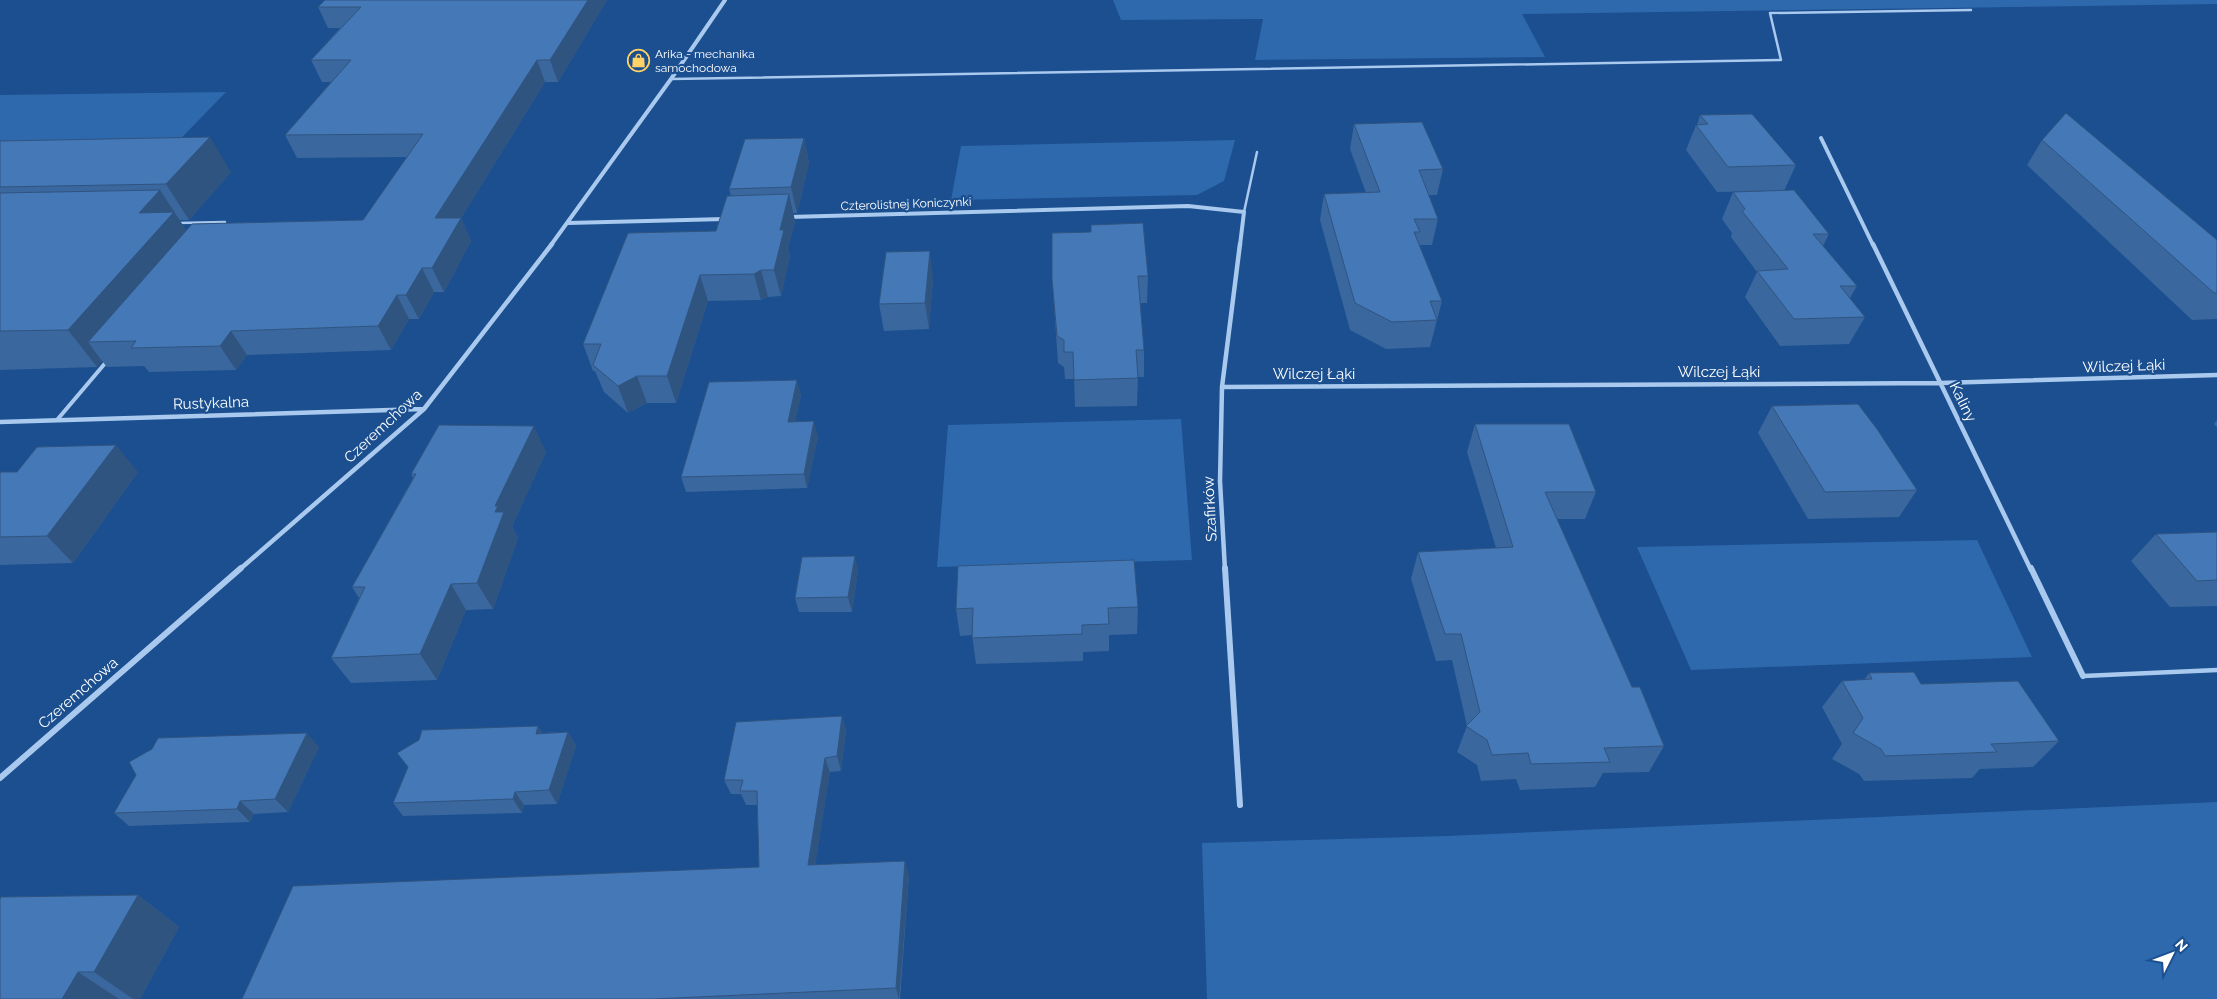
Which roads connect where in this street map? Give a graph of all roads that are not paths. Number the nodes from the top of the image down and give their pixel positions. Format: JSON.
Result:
{"nodes":[{"id":1,"x":725,"y":0,"type":"edge"},
{"id":2,"x":1971,"y":10,"type":"dead end"},
{"id":3,"x":672,"y":79,"type":"junction"},
{"id":4,"x":1820,"y":138,"type":"dead end"},
{"id":5,"x":1257,"y":152,"type":"dead end"},
{"id":6,"x":1244,"y":212,"type":"junction"},
{"id":7,"x":780,"y":217,"type":"edge"},
{"id":8,"x":730,"y":219,"type":"edge"},
{"id":9,"x":176,"y":223,"type":"dead end"},
{"id":10,"x":568,"y":223,"type":"junction"},
{"id":11,"x":218,"y":230,"type":"edge"},
{"id":12,"x":109,"y":359,"type":"edge"},
{"id":13,"x":2217,"y":376,"type":"edge"},
{"id":14,"x":1940,"y":383,"type":"junction"},
{"id":15,"x":1222,"y":387,"type":"junction"},
{"id":16,"x":424,"y":409,"type":"junction"},
{"id":17,"x":57,"y":420,"type":"junction"},
{"id":18,"x":0,"y":422,"type":"edge"},
{"id":19,"x":2217,"y":670,"type":"edge"},
{"id":20,"x":2083,"y":676,"type":"joint"},
{"id":21,"x":0,"y":778,"type":"edge"},
{"id":22,"x":1240,"y":805,"type":"dead end"}],
"edges":[{"from":1,"to":3,"type":"street","name":"Czeremchowa"},
{"from":2,"to":3,"type":"lane"},
{"from":3,"to":10,"type":"street","name":"Czeremchowa"},
{"from":4,"to":14,"type":"street","name":"Kaliny"},
{"from":5,"to":6,"type":"lane"},
{"from":6,"to":7,"type":"street","name":"Czterolistnej Koniczynki"},
{"from":6,"to":15,"type":"street","name":"Szafirków"},
{"from":8,"to":10,"type":"street"},
{"from":9,"to":11,"type":"lane"},
{"from":10,"to":16,"type":"street","name":"Czeremchowa"},
{"from":12,"to":17,"type":"lane"},
{"from":13,"to":14,"type":"street","name":"Wilczej Łąki"},
{"from":14,"to":15,"type":"street","name":"Wilczej Łąki"},
{"from":14,"to":20,"type":"street","name":"Kaliny"},
{"from":15,"to":22,"type":"street","name":"Szafirków"},
{"from":16,"to":17,"type":"street","name":"Rustykalna"},
{"from":16,"to":21,"type":"street","name":"Czeremchowa"},
{"from":17,"to":18,"type":"street","name":"Rustykalna"},
{"from":19,"to":20,"type":"lane"}]}
